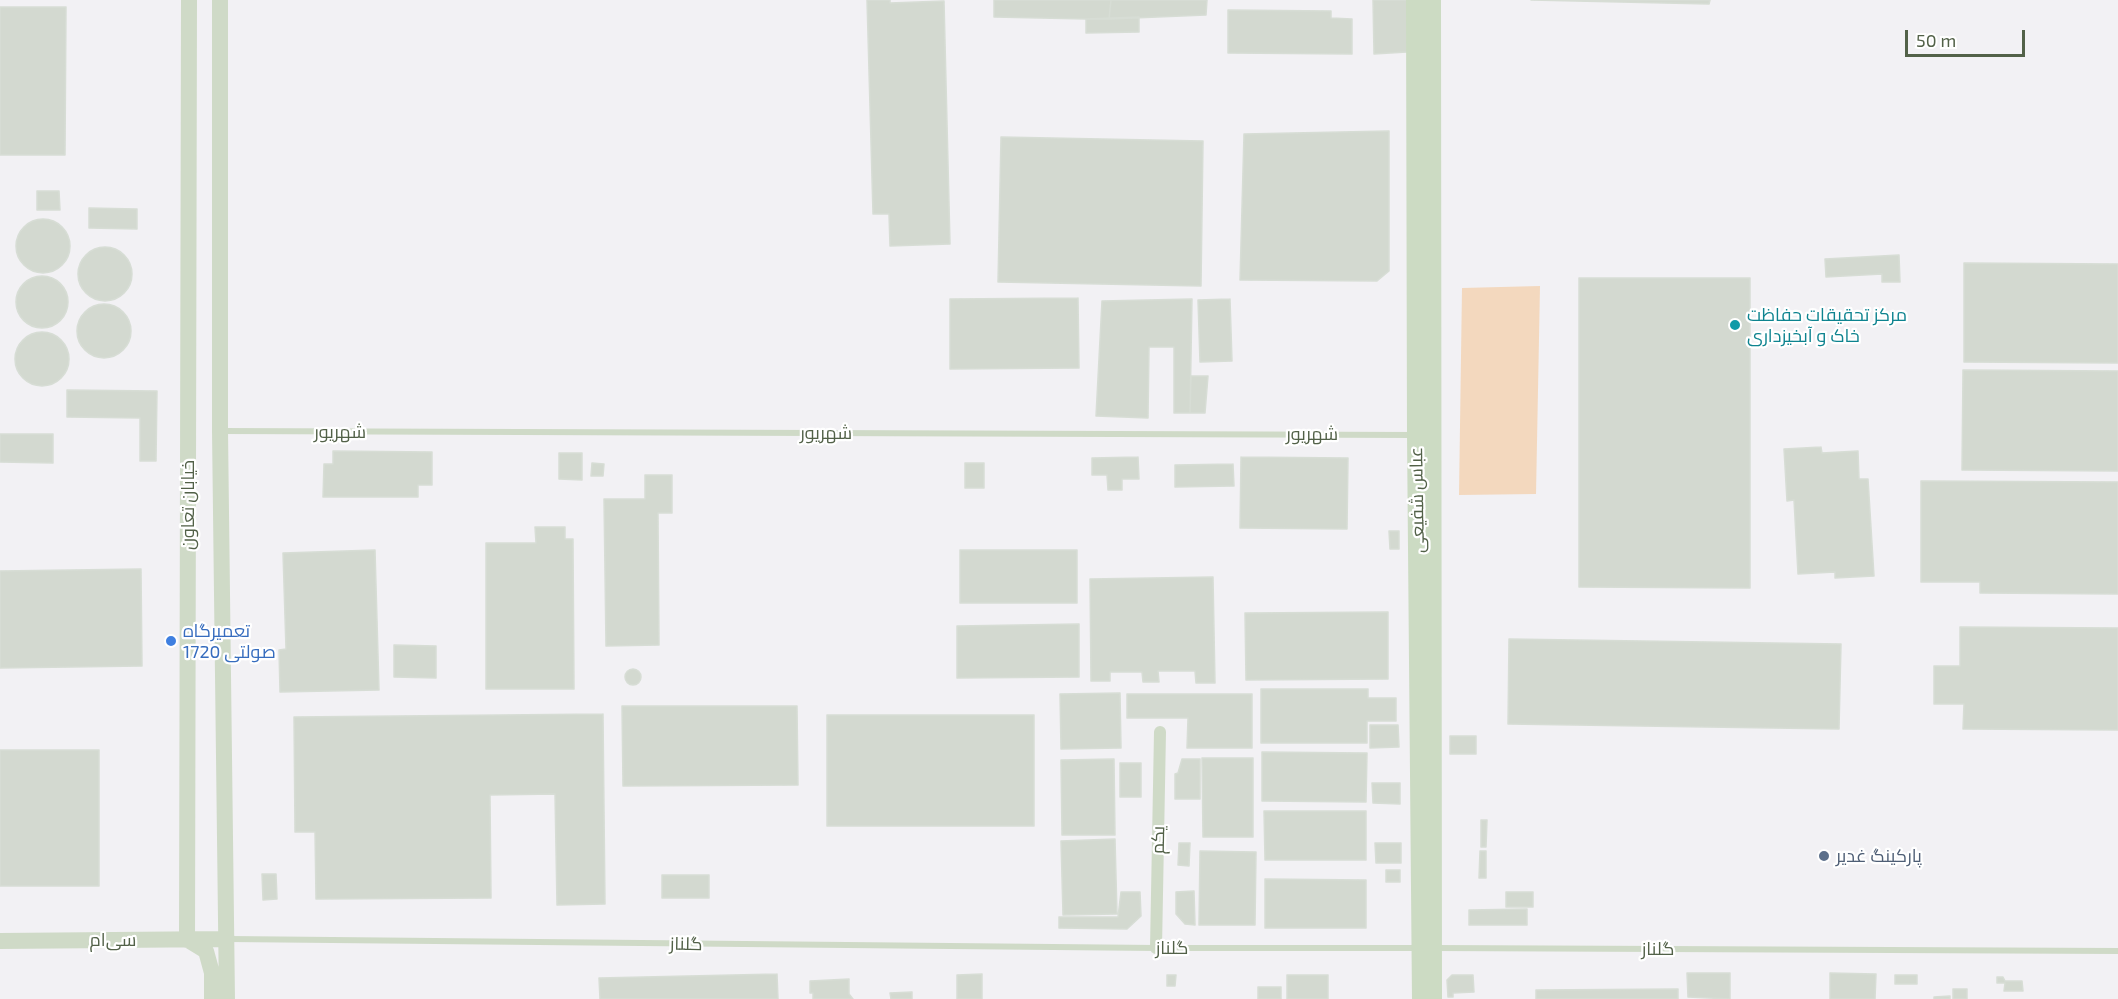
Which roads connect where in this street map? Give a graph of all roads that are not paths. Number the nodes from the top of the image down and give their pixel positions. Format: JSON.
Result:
{"nodes":[{"id":1,"x":189,"y":0,"type":"edge"},
{"id":2,"x":220,"y":0,"type":"edge"},
{"id":3,"x":1416,"y":0,"type":"edge"},
{"id":4,"x":1432,"y":0,"type":"edge"},
{"id":5,"x":220,"y":431,"type":"junction"},
{"id":6,"x":1424,"y":435,"type":"junction"},
{"id":7,"x":1160,"y":732,"type":"dead end"},
{"id":8,"x":227,"y":939,"type":"junction"},
{"id":9,"x":187,"y":940,"type":"junction"},
{"id":10,"x":0,"y":941,"type":"edge"},
{"id":11,"x":1156,"y":948,"type":"junction"},
{"id":12,"x":1428,"y":948,"type":"junction"},
{"id":13,"x":2118,"y":951,"type":"edge"},
{"id":14,"x":212,"y":999,"type":"edge"},
{"id":15,"x":227,"y":999,"type":"edge"},
{"id":16,"x":1421,"y":999,"type":"edge"},
{"id":17,"x":1433,"y":999,"type":"edge"}],
"edges":[{"from":1,"to":9,"type":"street","name":"خیابان تعاون"},
{"from":2,"to":5,"type":"street","name":"خیابان تعاون"},
{"from":3,"to":6,"type":"main road","name":"عباس شفیعی"},
{"from":4,"to":6,"type":"main road","name":"عباس شفیعی"},
{"from":5,"to":6,"type":"lane","name":"شهریور"},
{"from":5,"to":8,"type":"street","name":"خیابان تعاون"},
{"from":6,"to":12,"type":"main road","name":"عباس شفیعی"},
{"from":7,"to":11,"type":"street","name":"یکم"},
{"from":8,"to":9,"type":"street","name":"سی‌ام"},
{"from":8,"to":11,"type":"lane","name":"گلناز"},
{"from":8,"to":15,"type":"street","name":"خیابان تعاون"},
{"from":9,"to":10,"type":"street","name":"سی‌ام"},
{"from":9,"to":14,"type":"street"},
{"from":11,"to":12,"type":"lane","name":"گلناز"},
{"from":12,"to":13,"type":"lane","name":"گلناز"},
{"from":12,"to":16,"type":"main road","name":"عباس شفیعی"},
{"from":12,"to":17,"type":"main road","name":"عباس شفیعی"}]}
